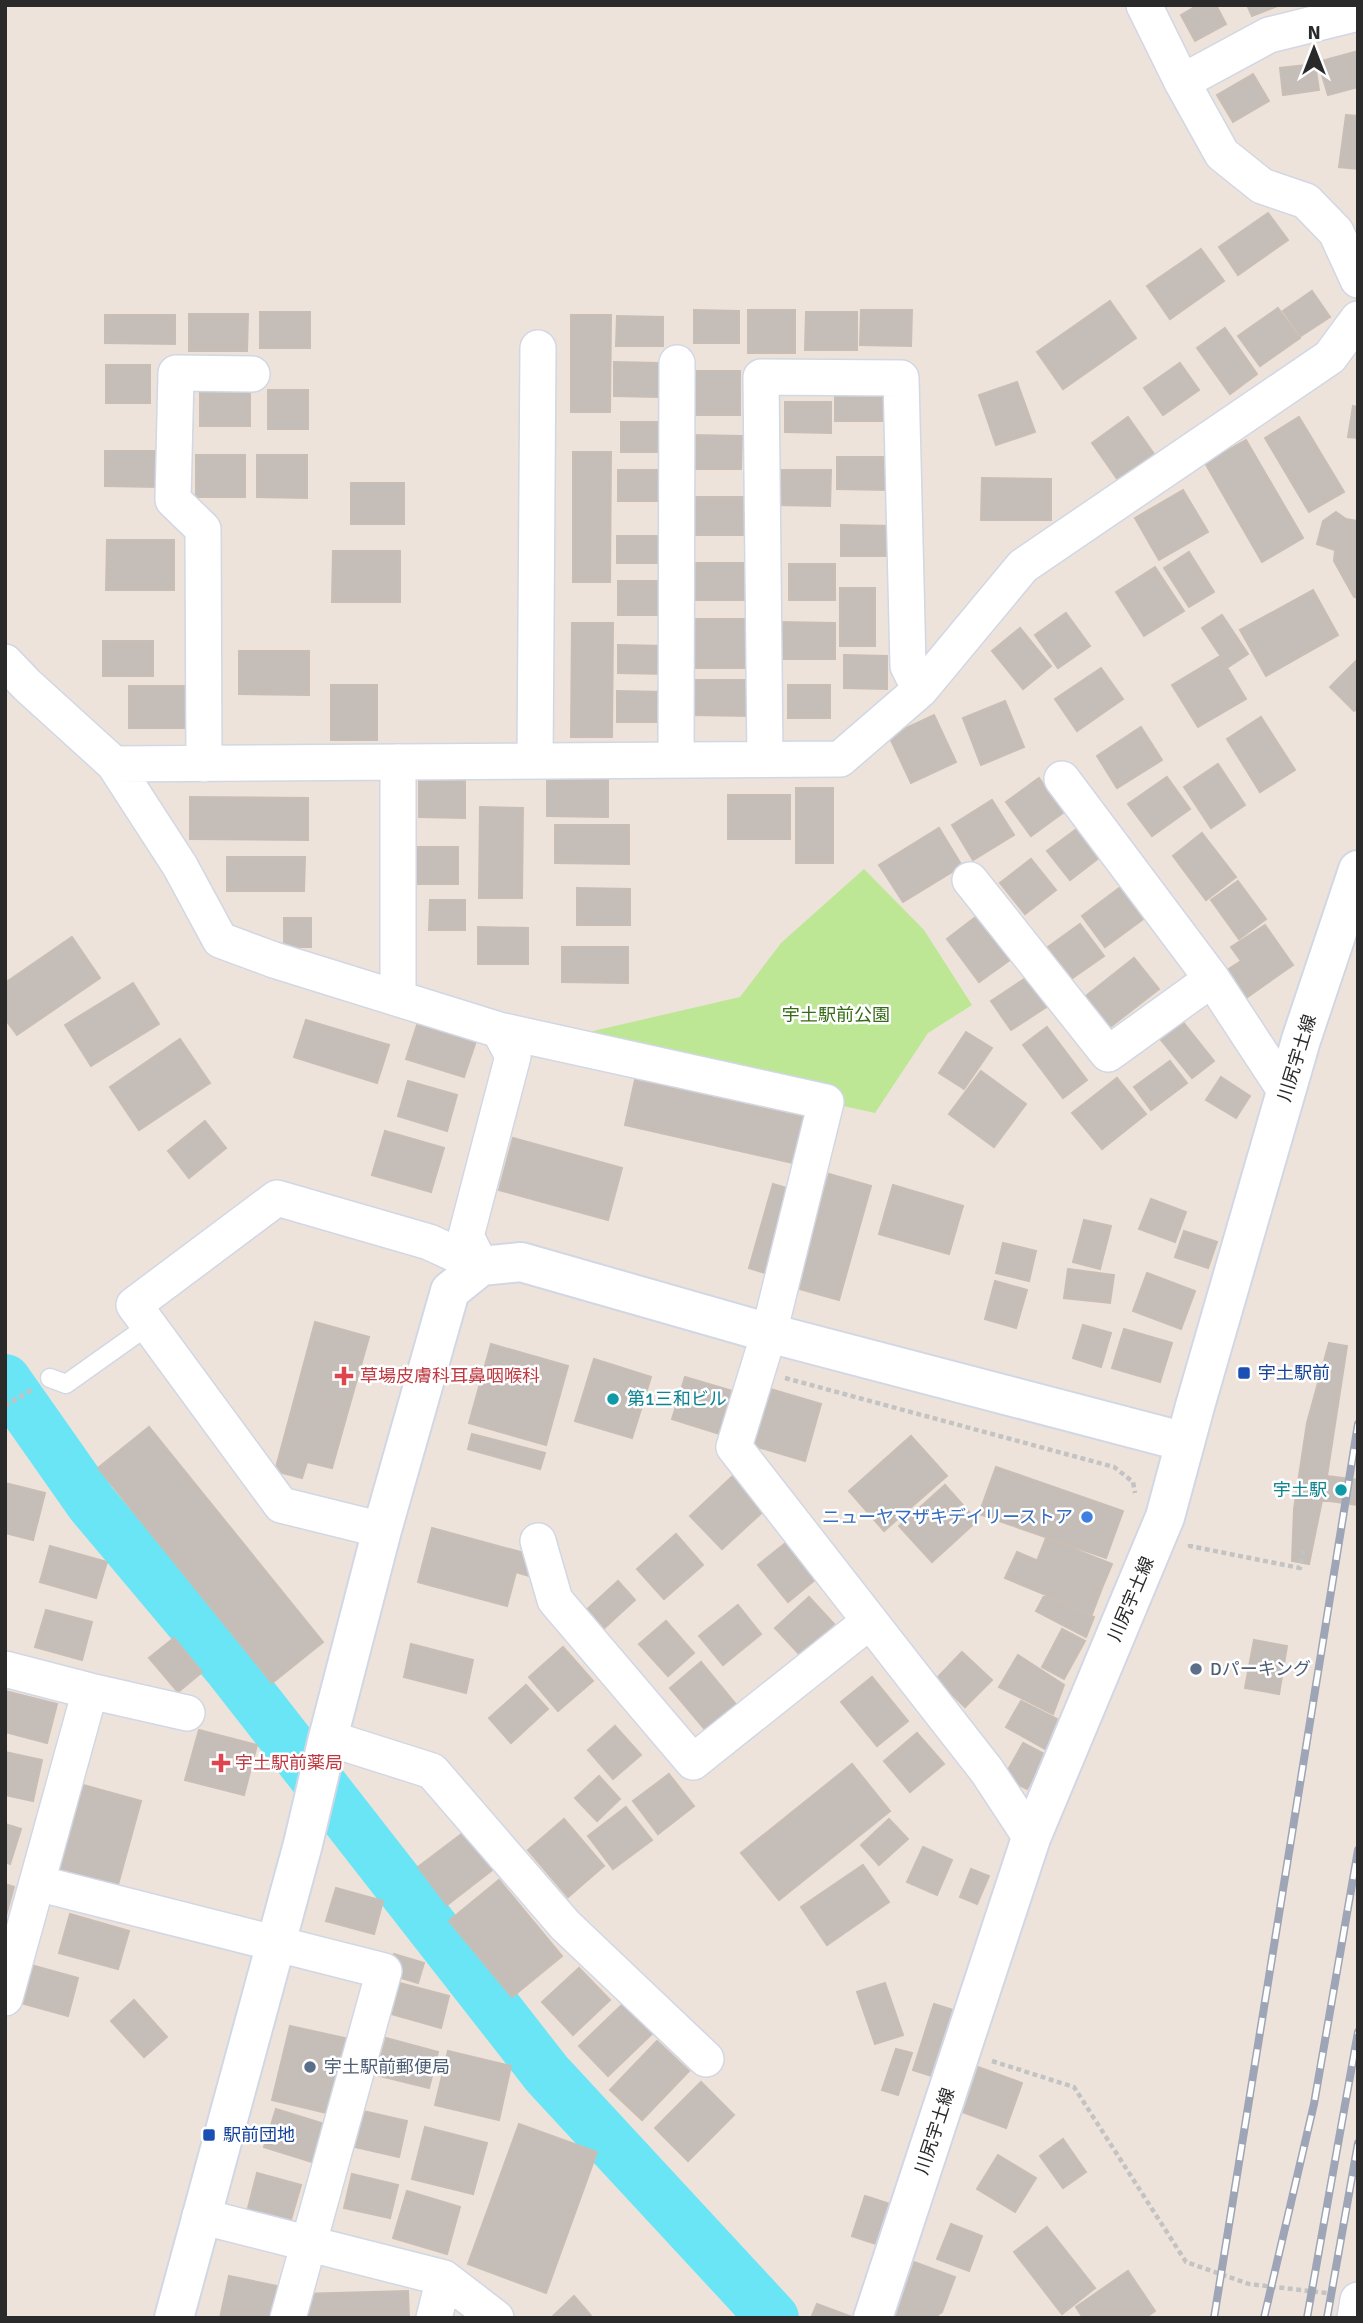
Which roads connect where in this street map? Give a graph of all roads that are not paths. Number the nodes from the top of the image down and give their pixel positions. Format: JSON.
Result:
{"nodes":[{"id":1,"x":1144,"y":5,"type":"edge"},
{"id":2,"x":1358,"y":13,"type":"edge"},
{"id":3,"x":1182,"y":82,"type":"junction"},
{"id":4,"x":1358,"y":280,"type":"edge"},
{"id":5,"x":1358,"y":319,"type":"edge"},
{"id":6,"x":538,"y":348,"type":"dead end"},
{"id":7,"x":677,"y":363,"type":"dead end"},
{"id":8,"x":252,"y":374,"type":"dead end"},
{"id":9,"x":5,"y":662,"type":"edge"},
{"id":10,"x":920,"y":690,"type":"junction"},
{"id":11,"x":765,"y":759,"type":"junction"},
{"id":12,"x":676,"y":760,"type":"junction"},
{"id":13,"x":535,"y":761,"type":"junction"},
{"id":14,"x":398,"y":762,"type":"junction"},
{"id":15,"x":114,"y":764,"type":"junction"},
{"id":16,"x":204,"y":764,"type":"junction"},
{"id":17,"x":1062,"y":779,"type":"dead end"},
{"id":18,"x":1358,"y":870,"type":"edge"},
{"id":19,"x":970,"y":880,"type":"dead end"},
{"id":20,"x":1212,"y":979,"type":"junction"},
{"id":21,"x":398,"y":998,"type":"junction"},
{"id":22,"x":499,"y":1030,"type":"junction"},
{"id":23,"x":1286,"y":1092,"type":"junction"},
{"id":24,"x":481,"y":1266,"type":"junction"},
{"id":25,"x":149,"y":1325,"type":"junction"},
{"id":26,"x":769,"y":1333,"type":"junction"},
{"id":27,"x":50,"y":1378,"type":"road end"},
{"id":28,"x":1185,"y":1442,"type":"junction"},
{"id":29,"x":382,"y":1530,"type":"junction"},
{"id":30,"x":538,"y":1541,"type":"dead end"},
{"id":31,"x":870,"y":1621,"type":"junction"},
{"id":32,"x":5,"y":1669,"type":"edge"},
{"id":33,"x":90,"y":1691,"type":"junction"},
{"id":34,"x":187,"y":1713,"type":"dead end"},
{"id":35,"x":328,"y":1738,"type":"junction"},
{"id":36,"x":1031,"y":1839,"type":"junction"},
{"id":37,"x":37,"y":1883,"type":"junction"},
{"id":38,"x":275,"y":1945,"type":"junction"},
{"id":39,"x":5,"y":1998,"type":"edge"},
{"id":40,"x":706,"y":2059,"type":"dead end"},
{"id":41,"x":200,"y":2216,"type":"junction"},
{"id":42,"x":308,"y":2244,"type":"junction"},
{"id":43,"x":444,"y":2278,"type":"junction"},
{"id":44,"x":174,"y":2318,"type":"edge"},
{"id":45,"x":288,"y":2318,"type":"edge"},
{"id":46,"x":434,"y":2318,"type":"edge"},
{"id":47,"x":496,"y":2318,"type":"edge"},
{"id":48,"x":873,"y":2318,"type":"edge"}],
"edges":[{"from":1,"to":3,"type":"street"},
{"from":2,"to":3,"type":"street"},
{"from":3,"to":4,"type":"street"},
{"from":5,"to":10,"type":"street"},
{"from":6,"to":13,"type":"street"},
{"from":7,"to":12,"type":"street"},
{"from":8,"to":16,"type":"street"},
{"from":9,"to":15,"type":"street"},
{"from":10,"to":11,"type":"street"},
{"from":10,"to":11,"type":"street"},
{"from":11,"to":12,"type":"street"},
{"from":12,"to":13,"type":"street"},
{"from":13,"to":14,"type":"street"},
{"from":14,"to":16,"type":"street"},
{"from":14,"to":21,"type":"street"},
{"from":15,"to":16,"type":"street"},
{"from":15,"to":21,"type":"street"},
{"from":17,"to":20,"type":"street"},
{"from":18,"to":23,"type":"street","name":"川尻宇土線"},
{"from":19,"to":20,"type":"street"},
{"from":20,"to":23,"type":"street"},
{"from":21,"to":22,"type":"street"},
{"from":22,"to":24,"type":"street"},
{"from":22,"to":26,"type":"street"},
{"from":23,"to":28,"type":"street","name":"川尻宇土線"},
{"from":24,"to":25,"type":"street"},
{"from":24,"to":26,"type":"street"},
{"from":24,"to":29,"type":"street"},
{"from":25,"to":27,"type":"lane"},
{"from":25,"to":29,"type":"street"},
{"from":26,"to":28,"type":"street"},
{"from":26,"to":31,"type":"street"},
{"from":28,"to":36,"type":"street","name":"川尻宇土線"},
{"from":29,"to":35,"type":"street"},
{"from":30,"to":31,"type":"street"},
{"from":31,"to":36,"type":"street"},
{"from":32,"to":33,"type":"street"},
{"from":33,"to":34,"type":"street"},
{"from":33,"to":37,"type":"street"},
{"from":35,"to":38,"type":"street"},
{"from":35,"to":40,"type":"street"},
{"from":36,"to":48,"type":"street","name":"川尻宇土線"},
{"from":37,"to":38,"type":"street"},
{"from":37,"to":39,"type":"street"},
{"from":38,"to":41,"type":"street"},
{"from":38,"to":42,"type":"street"},
{"from":41,"to":42,"type":"street"},
{"from":41,"to":44,"type":"street"},
{"from":42,"to":43,"type":"street"},
{"from":42,"to":45,"type":"street"},
{"from":43,"to":46,"type":"street"},
{"from":43,"to":47,"type":"street"}]}
